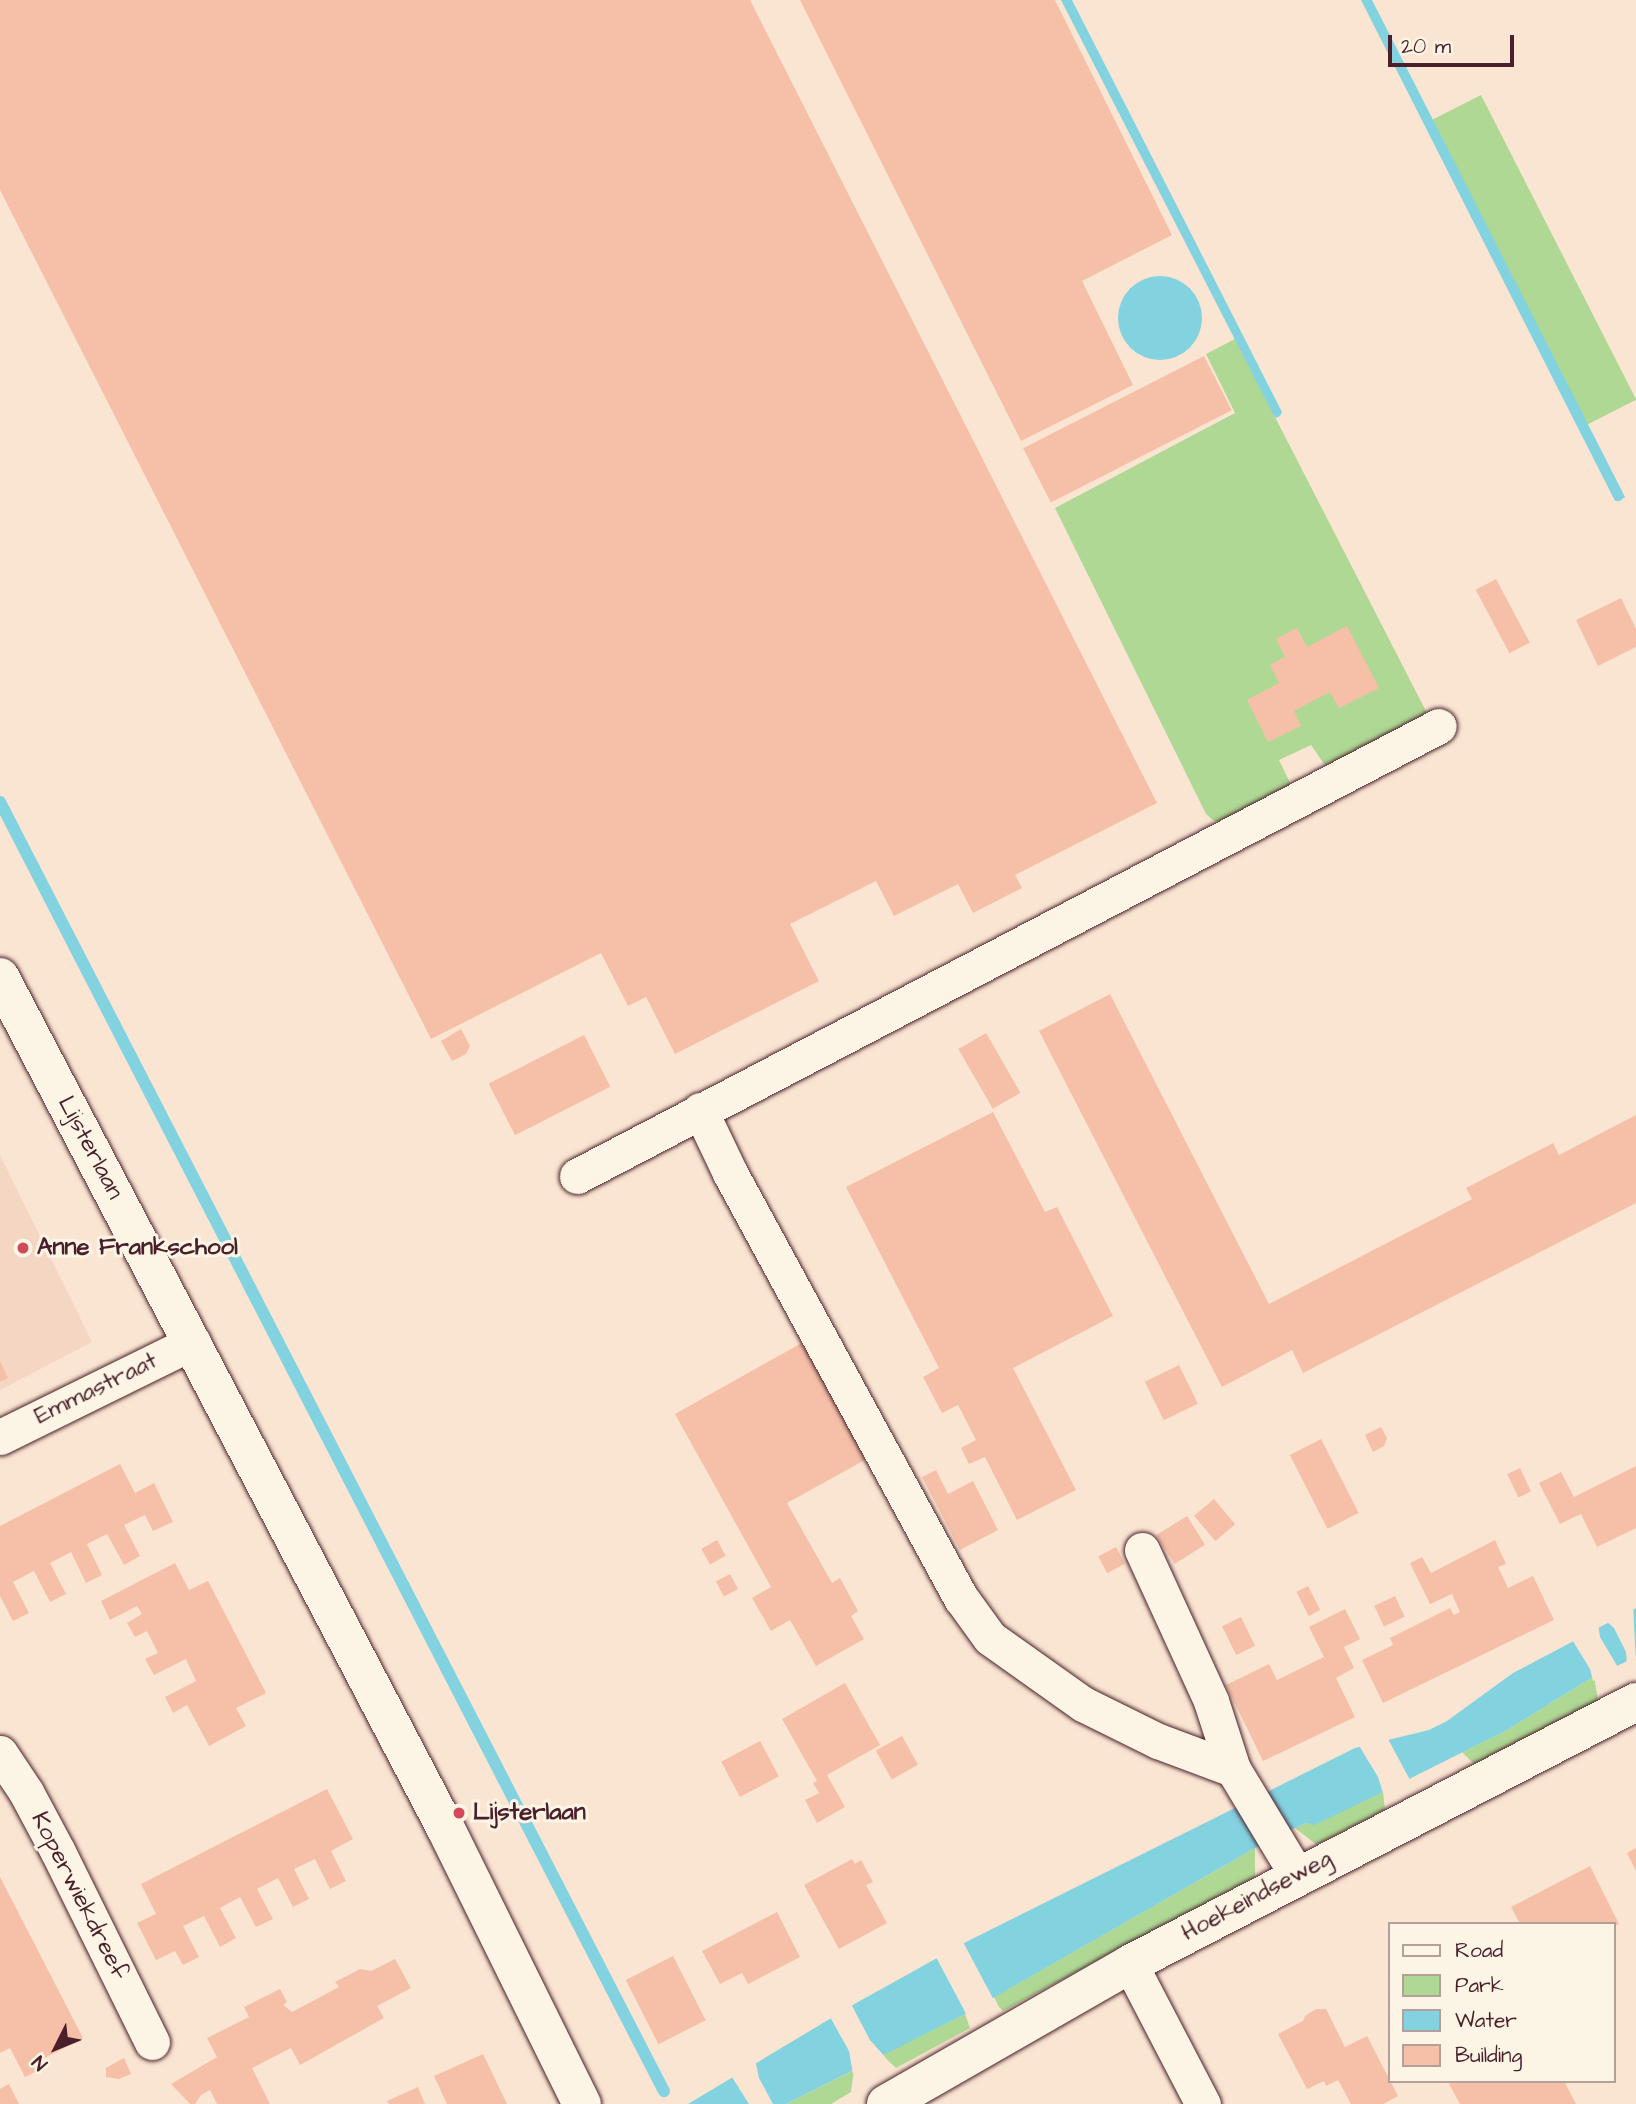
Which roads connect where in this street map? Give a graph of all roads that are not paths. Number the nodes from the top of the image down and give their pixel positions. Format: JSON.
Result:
{"nodes":[{"id":1,"x":1439,"y":726,"type":"dead end"},
{"id":2,"x":0,"y":977,"type":"edge"},
{"id":3,"x":700,"y":1110,"type":"junction"},
{"id":4,"x":577,"y":1176,"type":"dead end"},
{"id":5,"x":193,"y":1342,"type":"junction"},
{"id":6,"x":0,"y":1437,"type":"edge"},
{"id":7,"x":1142,"y":1550,"type":"dead end"},
{"id":8,"x":1636,"y":1702,"type":"edge"},
{"id":9,"x":0,"y":1753,"type":"edge"},
{"id":10,"x":1240,"y":1780,"type":"junction"},
{"id":11,"x":1289,"y":1862,"type":"junction"},
{"id":12,"x":1130,"y":1964,"type":"junction"},
{"id":13,"x":152,"y":2042,"type":"dead end"},
{"id":14,"x":582,"y":2104,"type":"edge"},
{"id":15,"x":886,"y":2104,"type":"edge"},
{"id":16,"x":1203,"y":2104,"type":"edge"}],
"edges":[{"from":1,"to":3,"type":"street"},
{"from":2,"to":5,"type":"street","name":"Lijsterlaan"},
{"from":3,"to":4,"type":"street"},
{"from":3,"to":10,"type":"street"},
{"from":5,"to":6,"type":"street","name":"Emmastraat"},
{"from":5,"to":14,"type":"street","name":"Lijsterlaan"},
{"from":7,"to":10,"type":"street"},
{"from":8,"to":11,"type":"street","name":"Hoekeindseweg"},
{"from":9,"to":13,"type":"street","name":"Koperwiekdreef"},
{"from":10,"to":11,"type":"street"},
{"from":11,"to":12,"type":"street","name":"Hoekeindseweg"},
{"from":12,"to":15,"type":"street","name":"Hoekeindseweg"},
{"from":12,"to":16,"type":"street"}]}
